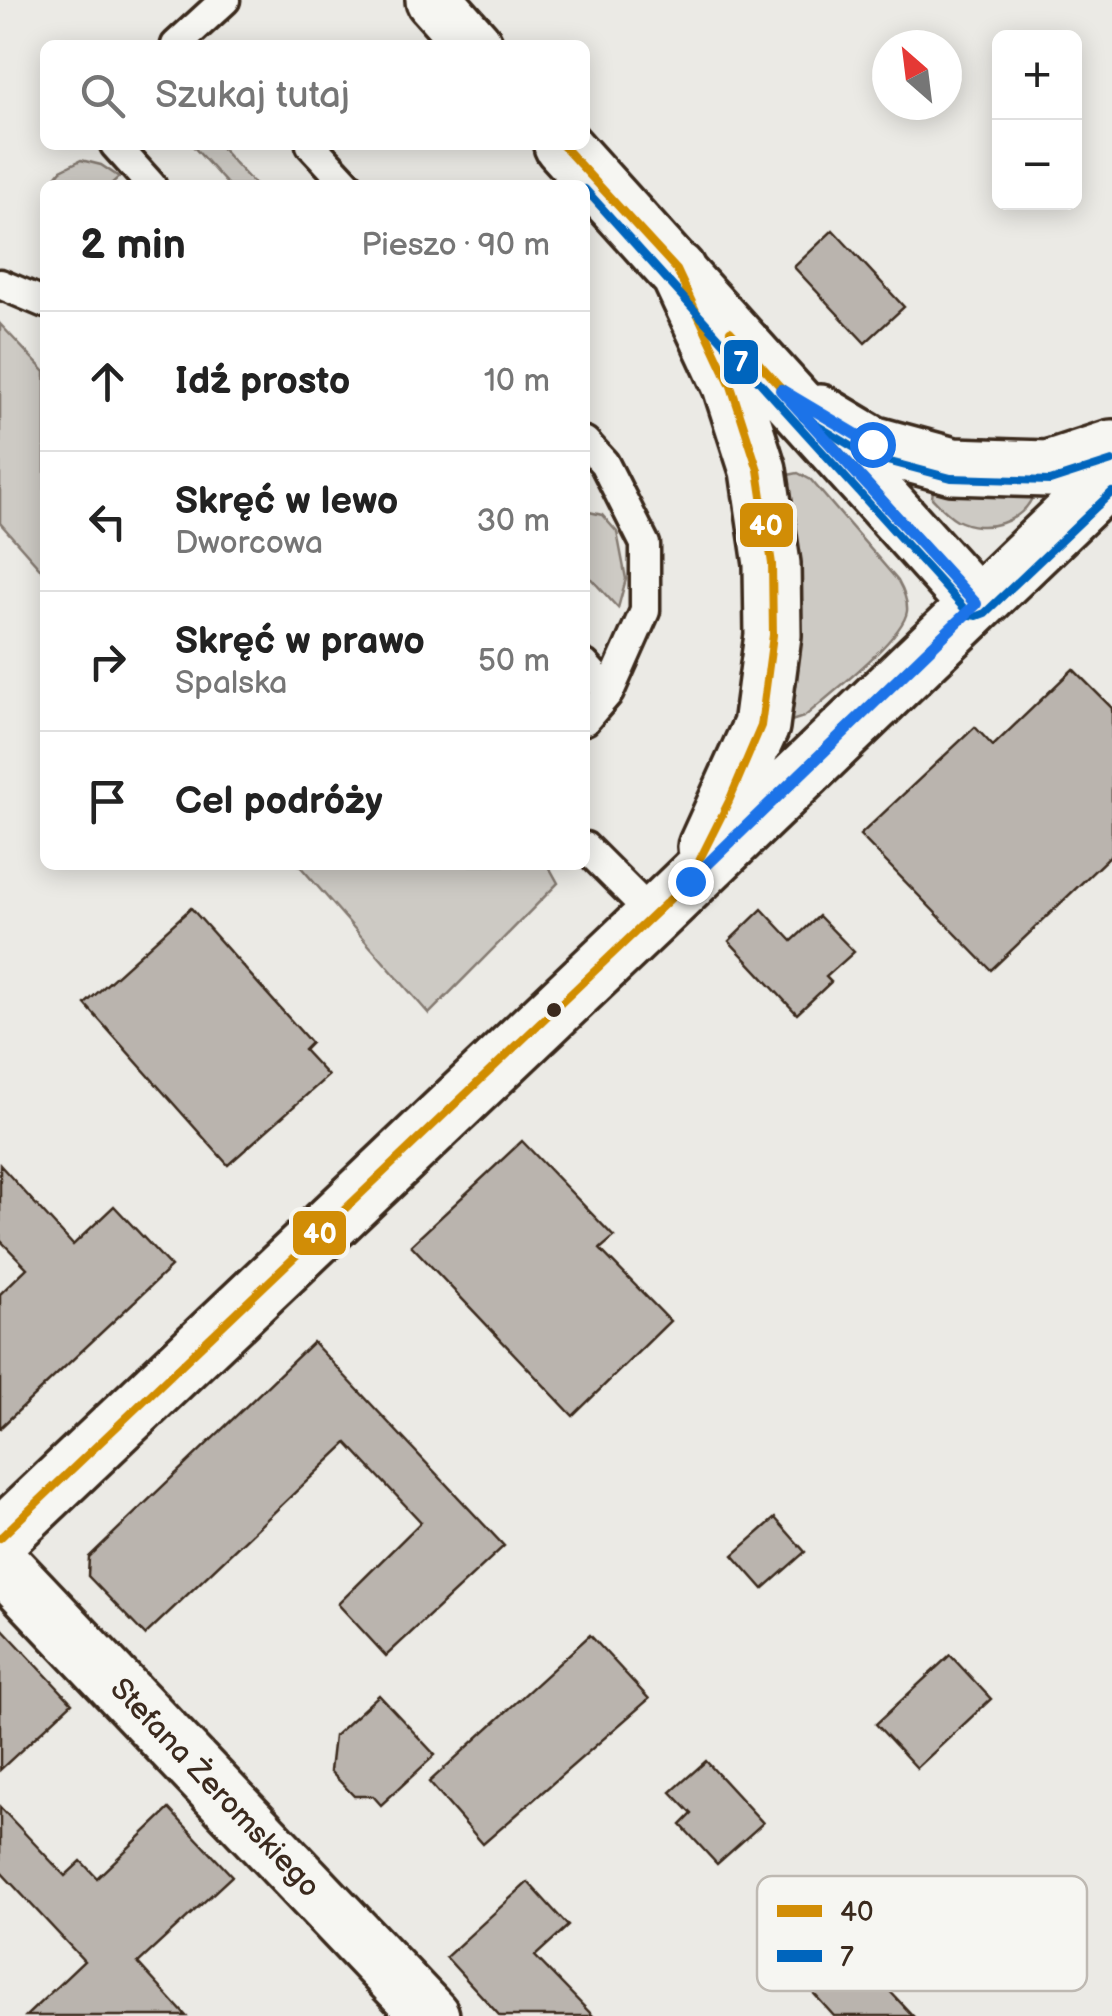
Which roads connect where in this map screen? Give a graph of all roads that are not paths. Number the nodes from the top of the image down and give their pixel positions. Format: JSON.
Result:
{"nodes":[{"id":1,"x":225,"y":0,"type":"edge"},
{"id":2,"x":434,"y":0,"type":"edge"},
{"id":3,"x":199,"y":24,"type":"junction"},
{"id":4,"x":181,"y":40,"type":"edge"},
{"id":5,"x":213,"y":40,"type":"edge"},
{"id":6,"x":470,"y":40,"type":"edge"},
{"id":7,"x":120,"y":150,"type":"edge"},
{"id":8,"x":316,"y":150,"type":"edge"},
{"id":9,"x":567,"y":150,"type":"edge"},
{"id":10,"x":146,"y":180,"type":"edge"},
{"id":11,"x":343,"y":180,"type":"edge"},
{"id":12,"x":677,"y":270,"type":"junction"},
{"id":13,"x":0,"y":284,"type":"edge"},
{"id":14,"x":40,"y":300,"type":"edge"},
{"id":15,"x":781,"y":390,"type":"junction"},
{"id":16,"x":590,"y":448,"type":"edge"},
{"id":17,"x":1112,"y":448,"type":"edge"},
{"id":18,"x":1112,"y":475,"type":"edge"},
{"id":19,"x":976,"y":604,"type":"junction"},
{"id":20,"x":590,"y":671,"type":"edge"},
{"id":21,"x":609,"y":692,"type":"junction"},
{"id":22,"x":590,"y":714,"type":"edge"},
{"id":23,"x":590,"y":851,"type":"edge"},
{"id":24,"x":672,"y":899,"type":"junction"},
{"id":25,"x":0,"y":1538,"type":"edge"},
{"id":26,"x":0,"y":1562,"type":"edge"},
{"id":27,"x":431,"y":2016,"type":"edge"}],
"edges":[{"from":1,"to":3,"type":"lane"},
{"from":2,"to":6,"type":"street"},
{"from":3,"to":4,"type":"lane"},
{"from":3,"to":5,"type":"lane"},
{"from":7,"to":10,"type":"lane"},
{"from":8,"to":11,"type":"lane"},
{"from":9,"to":12,"type":"street"},
{"from":12,"to":15,"type":"street"},
{"from":12,"to":24,"type":"street"},
{"from":13,"to":14,"type":"lane"},
{"from":15,"to":17,"type":"street"},
{"from":15,"to":19,"type":"street"},
{"from":16,"to":21,"type":"lane"},
{"from":18,"to":19,"type":"street"},
{"from":19,"to":24,"type":"street"},
{"from":20,"to":21,"type":"lane"},
{"from":21,"to":22,"type":"lane"},
{"from":23,"to":24,"type":"lane"},
{"from":24,"to":25,"type":"street"},
{"from":26,"to":27,"type":"street","name":"Stefana Żeromskiego"}]}
